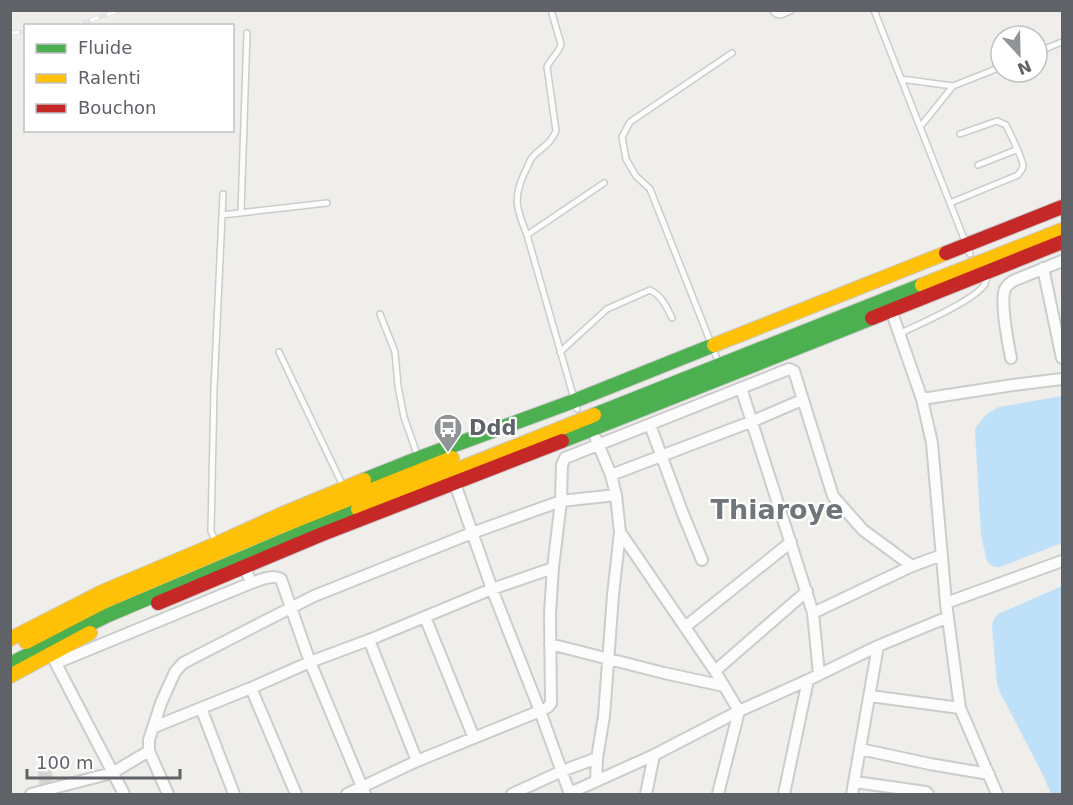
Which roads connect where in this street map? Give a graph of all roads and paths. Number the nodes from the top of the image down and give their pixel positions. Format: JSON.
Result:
{"nodes":[{"id":1,"x":550,"y":10,"type":"edge"},
{"id":2,"x":772,"y":10,"type":"edge"},
{"id":3,"x":792,"y":10,"type":"edge"},
{"id":4,"x":874,"y":10,"type":"edge"},
{"id":5,"x":247,"y":33,"type":"dead end"},
{"id":6,"x":732,"y":53,"type":"dead end"},
{"id":7,"x":989,"y":72,"type":"edge"},
{"id":8,"x":901,"y":79,"type":"junction"},
{"id":9,"x":953,"y":86,"type":"junction"},
{"id":10,"x":920,"y":127,"type":"junction"},
{"id":11,"x":960,"y":134,"type":"dead end"},
{"id":12,"x":1016,"y":150,"type":"junction"},
{"id":13,"x":978,"y":165,"type":"dead end"},
{"id":14,"x":604,"y":183,"type":"dead end"},
{"id":15,"x":223,"y":194,"type":"dead end"},
{"id":16,"x":327,"y":203,"type":"dead end"},
{"id":17,"x":950,"y":203,"type":"junction"},
{"id":18,"x":1062,"y":207,"type":"edge"},
{"id":19,"x":241,"y":212,"type":"junction"},
{"id":20,"x":222,"y":214,"type":"junction"},
{"id":21,"x":1062,"y":217,"type":"edge"},
{"id":22,"x":1062,"y":230,"type":"edge"},
{"id":23,"x":527,"y":235,"type":"junction"},
{"id":24,"x":1062,"y":242,"type":"edge"},
{"id":25,"x":968,"y":250,"type":"junction"},
{"id":26,"x":1062,"y":261,"type":"edge"},
{"id":27,"x":1042,"y":268,"type":"junction"},
{"id":28,"x":990,"y":271,"type":"junction"},
{"id":29,"x":891,"y":310,"type":"junction"},
{"id":30,"x":380,"y":314,"type":"dead end"},
{"id":31,"x":862,"y":316,"type":"junction"},
{"id":32,"x":672,"y":318,"type":"dead end"},
{"id":33,"x":899,"y":334,"type":"junction"},
{"id":34,"x":279,"y":351,"type":"dead end"},
{"id":35,"x":714,"y":351,"type":"junction"},
{"id":36,"x":560,"y":352,"type":"junction"},
{"id":37,"x":1011,"y":358,"type":"dead end"},
{"id":38,"x":1062,"y":358,"type":"edge"},
{"id":39,"x":1062,"y":378,"type":"edge"},
{"id":40,"x":741,"y":388,"type":"junction"},
{"id":41,"x":922,"y":399,"type":"junction"},
{"id":42,"x":802,"y":400,"type":"junction"},
{"id":43,"x":582,"y":414,"type":"junction"},
{"id":44,"x":753,"y":421,"type":"junction"},
{"id":45,"x":650,"y":425,"type":"junction"},
{"id":46,"x":598,"y":445,"type":"junction"},
{"id":47,"x":661,"y":456,"type":"junction"},
{"id":48,"x":419,"y":458,"type":"junction"},
{"id":49,"x":610,"y":475,"type":"junction"},
{"id":50,"x":452,"y":477,"type":"junction"},
{"id":51,"x":346,"y":493,"type":"junction"},
{"id":52,"x":616,"y":495,"type":"junction"},
{"id":53,"x":561,"y":501,"type":"junction"},
{"id":54,"x":319,"y":530,"type":"junction"},
{"id":55,"x":620,"y":531,"type":"junction"},
{"id":56,"x":472,"y":533,"type":"junction"},
{"id":57,"x":791,"y":542,"type":"junction"},
{"id":58,"x":219,"y":548,"type":"junction"},
{"id":59,"x":942,"y":555,"type":"junction"},
{"id":60,"x":702,"y":560,"type":"dead end"},
{"id":61,"x":1062,"y":561,"type":"edge"},
{"id":62,"x":912,"y":566,"type":"junction"},
{"id":63,"x":245,"y":567,"type":"junction"},
{"id":64,"x":553,"y":568,"type":"junction"},
{"id":65,"x":251,"y":583,"type":"junction"},
{"id":66,"x":492,"y":589,"type":"junction"},
{"id":67,"x":807,"y":591,"type":"junction"},
{"id":68,"x":946,"y":603,"type":"junction"},
{"id":69,"x":291,"y":609,"type":"junction"},
{"id":70,"x":813,"y":613,"type":"junction"},
{"id":71,"x":948,"y":617,"type":"junction"},
{"id":72,"x":425,"y":618,"type":"junction"},
{"id":73,"x":685,"y":627,"type":"junction"},
{"id":74,"x":10,"y":639,"type":"edge"},
{"id":75,"x":369,"y":640,"type":"junction"},
{"id":76,"x":48,"y":643,"type":"junction"},
{"id":77,"x":550,"y":644,"type":"junction"},
{"id":78,"x":878,"y":646,"type":"junction"},
{"id":79,"x":10,"y":650,"type":"edge"},
{"id":80,"x":608,"y":658,"type":"junction"},
{"id":81,"x":310,"y":662,"type":"junction"},
{"id":82,"x":10,"y":664,"type":"edge"},
{"id":83,"x":715,"y":671,"type":"junction"},
{"id":84,"x":10,"y":676,"type":"edge"},
{"id":85,"x":814,"y":677,"type":"junction"},
{"id":86,"x":724,"y":686,"type":"junction"},
{"id":87,"x":251,"y":688,"type":"junction"},
{"id":88,"x":870,"y":696,"type":"junction"},
{"id":89,"x":201,"y":708,"type":"junction"},
{"id":90,"x":960,"y":708,"type":"junction"},
{"id":91,"x":540,"y":711,"type":"junction"},
{"id":92,"x":738,"y":711,"type":"junction"},
{"id":93,"x":154,"y":727,"type":"junction"},
{"id":94,"x":474,"y":738,"type":"junction"},
{"id":95,"x":860,"y":749,"type":"junction"},
{"id":96,"x":149,"y":751,"type":"junction"},
{"id":97,"x":654,"y":755,"type":"junction"},
{"id":98,"x":597,"y":758,"type":"junction"},
{"id":99,"x":417,"y":761,"type":"junction"},
{"id":100,"x":562,"y":771,"type":"junction"},
{"id":101,"x":112,"y":773,"type":"junction"},
{"id":102,"x":989,"y":774,"type":"junction"},
{"id":103,"x":596,"y":781,"type":"junction"},
{"id":104,"x":855,"y":782,"type":"junction"},
{"id":105,"x":364,"y":791,"type":"edge"},
{"id":106,"x":570,"y":794,"type":"edge"},
{"id":107,"x":32,"y":795,"type":"edge"},
{"id":108,"x":124,"y":795,"type":"edge"},
{"id":109,"x":168,"y":795,"type":"edge"},
{"id":110,"x":234,"y":795,"type":"edge"},
{"id":111,"x":296,"y":795,"type":"edge"},
{"id":112,"x":346,"y":795,"type":"edge"},
{"id":113,"x":512,"y":795,"type":"edge"},
{"id":114,"x":646,"y":795,"type":"edge"},
{"id":115,"x":718,"y":795,"type":"edge"},
{"id":116,"x":784,"y":795,"type":"edge"},
{"id":117,"x":852,"y":795,"type":"edge"},
{"id":118,"x":928,"y":795,"type":"edge"},
{"id":119,"x":997,"y":795,"type":"edge"}],
"edges":[{"from":1,"to":23,"type":"lane"},
{"from":2,"to":3,"type":"lane"},
{"from":4,"to":8,"type":"lane"},
{"from":5,"to":19,"type":"lane"},
{"from":6,"to":35,"type":"lane"},
{"from":7,"to":9,"type":"lane"},
{"from":8,"to":9,"type":"lane"},
{"from":8,"to":10,"type":"lane"},
{"from":9,"to":10,"type":"lane"},
{"from":10,"to":17,"type":"lane"},
{"from":11,"to":12,"type":"lane"},
{"from":12,"to":13,"type":"lane"},
{"from":12,"to":17,"type":"lane"},
{"from":14,"to":23,"type":"lane"},
{"from":15,"to":20,"type":"lane"},
{"from":16,"to":19,"type":"lane"},
{"from":17,"to":25,"type":"lane"},
{"from":18,"to":25,"type":"main road"},
{"from":19,"to":20,"type":"lane"},
{"from":20,"to":58,"type":"lane"},
{"from":21,"to":25,"type":"main road"},
{"from":22,"to":31,"type":"main road"},
{"from":23,"to":36,"type":"lane"},
{"from":24,"to":28,"type":"main road"},
{"from":25,"to":35,"type":"main road"},
{"from":26,"to":27,"type":"street"},
{"from":27,"to":37,"type":"street"},
{"from":27,"to":38,"type":"street"},
{"from":28,"to":29,"type":"main road"},
{"from":28,"to":33,"type":"lane"},
{"from":29,"to":31,"type":"main road"},
{"from":29,"to":33,"type":"street"},
{"from":30,"to":48,"type":"lane"},
{"from":31,"to":43,"type":"main road"},
{"from":32,"to":36,"type":"lane"},
{"from":33,"to":41,"type":"street"},
{"from":34,"to":51,"type":"lane"},
{"from":35,"to":43,"type":"main road"},
{"from":36,"to":43,"type":"lane"},
{"from":39,"to":41,"type":"street"},
{"from":40,"to":42,"type":"street"},
{"from":40,"to":44,"type":"street"},
{"from":40,"to":45,"type":"street"},
{"from":41,"to":59,"type":"street"},
{"from":42,"to":44,"type":"street"},
{"from":42,"to":62,"type":"street"},
{"from":43,"to":46,"type":"street"},
{"from":43,"to":48,"type":"main road"},
{"from":43,"to":50,"type":"main road"},
{"from":43,"to":51,"type":"main road"},
{"from":44,"to":47,"type":"street"},
{"from":44,"to":57,"type":"street"},
{"from":45,"to":46,"type":"street"},
{"from":45,"to":47,"type":"street"},
{"from":46,"to":49,"type":"street"},
{"from":46,"to":53,"type":"street"},
{"from":47,"to":49,"type":"street"},
{"from":47,"to":60,"type":"street"},
{"from":48,"to":51,"type":"main road"},
{"from":49,"to":52,"type":"street"},
{"from":50,"to":54,"type":"main road"},
{"from":50,"to":56,"type":"street"},
{"from":51,"to":58,"type":"main road"},
{"from":52,"to":53,"type":"street"},
{"from":52,"to":55,"type":"street"},
{"from":53,"to":56,"type":"street"},
{"from":53,"to":64,"type":"street"},
{"from":54,"to":63,"type":"main road"},
{"from":54,"to":76,"type":"main road"},
{"from":55,"to":73,"type":"street"},
{"from":55,"to":80,"type":"street"},
{"from":56,"to":66,"type":"street"},
{"from":56,"to":69,"type":"street"},
{"from":57,"to":67,"type":"street"},
{"from":57,"to":73,"type":"street"},
{"from":58,"to":76,"type":"main road"},
{"from":59,"to":62,"type":"street"},
{"from":59,"to":68,"type":"street"},
{"from":61,"to":68,"type":"street"},
{"from":62,"to":70,"type":"street"},
{"from":63,"to":65,"type":"street"},
{"from":63,"to":76,"type":"main road"},
{"from":64,"to":66,"type":"street"},
{"from":64,"to":77,"type":"street"},
{"from":65,"to":69,"type":"street"},
{"from":65,"to":76,"type":"street"},
{"from":66,"to":72,"type":"street"},
{"from":66,"to":91,"type":"street"},
{"from":67,"to":70,"type":"street"},
{"from":67,"to":83,"type":"street"},
{"from":68,"to":71,"type":"street"},
{"from":69,"to":81,"type":"street"},
{"from":69,"to":93,"type":"street"},
{"from":70,"to":85,"type":"street"},
{"from":71,"to":78,"type":"street"},
{"from":71,"to":90,"type":"street"},
{"from":72,"to":75,"type":"street"},
{"from":72,"to":94,"type":"street"},
{"from":73,"to":83,"type":"street"},
{"from":74,"to":76,"type":"main road"},
{"from":75,"to":81,"type":"street"},
{"from":75,"to":99,"type":"street"},
{"from":76,"to":79,"type":"main road"},
{"from":76,"to":82,"type":"main road"},
{"from":76,"to":84,"type":"main road"},
{"from":76,"to":101,"type":"street"},
{"from":77,"to":80,"type":"street"},
{"from":77,"to":91,"type":"street"},
{"from":78,"to":85,"type":"street"},
{"from":78,"to":88,"type":"street"},
{"from":80,"to":86,"type":"street"},
{"from":80,"to":98,"type":"street"},
{"from":81,"to":87,"type":"street"},
{"from":81,"to":105,"type":"street"},
{"from":83,"to":86,"type":"street"},
{"from":85,"to":92,"type":"street"},
{"from":85,"to":116,"type":"street"},
{"from":86,"to":92,"type":"street"},
{"from":87,"to":89,"type":"street"},
{"from":87,"to":111,"type":"street"},
{"from":88,"to":90,"type":"street"},
{"from":88,"to":95,"type":"street"},
{"from":89,"to":93,"type":"street"},
{"from":89,"to":110,"type":"street"},
{"from":90,"to":102,"type":"street"},
{"from":91,"to":94,"type":"street"},
{"from":91,"to":100,"type":"street"},
{"from":92,"to":97,"type":"street"},
{"from":92,"to":115,"type":"street"},
{"from":93,"to":96,"type":"street"},
{"from":94,"to":99,"type":"street"},
{"from":95,"to":102,"type":"street"},
{"from":95,"to":104,"type":"street"},
{"from":96,"to":101,"type":"street"},
{"from":96,"to":109,"type":"street"},
{"from":97,"to":103,"type":"street"},
{"from":97,"to":114,"type":"street"},
{"from":98,"to":100,"type":"street"},
{"from":98,"to":103,"type":"street"},
{"from":99,"to":105,"type":"street"},
{"from":100,"to":106,"type":"street"},
{"from":100,"to":113,"type":"street"},
{"from":101,"to":107,"type":"street"},
{"from":101,"to":108,"type":"street"},
{"from":102,"to":119,"type":"street"},
{"from":103,"to":106,"type":"street"},
{"from":104,"to":117,"type":"street"},
{"from":104,"to":118,"type":"street"},
{"from":105,"to":112,"type":"street"}]}
